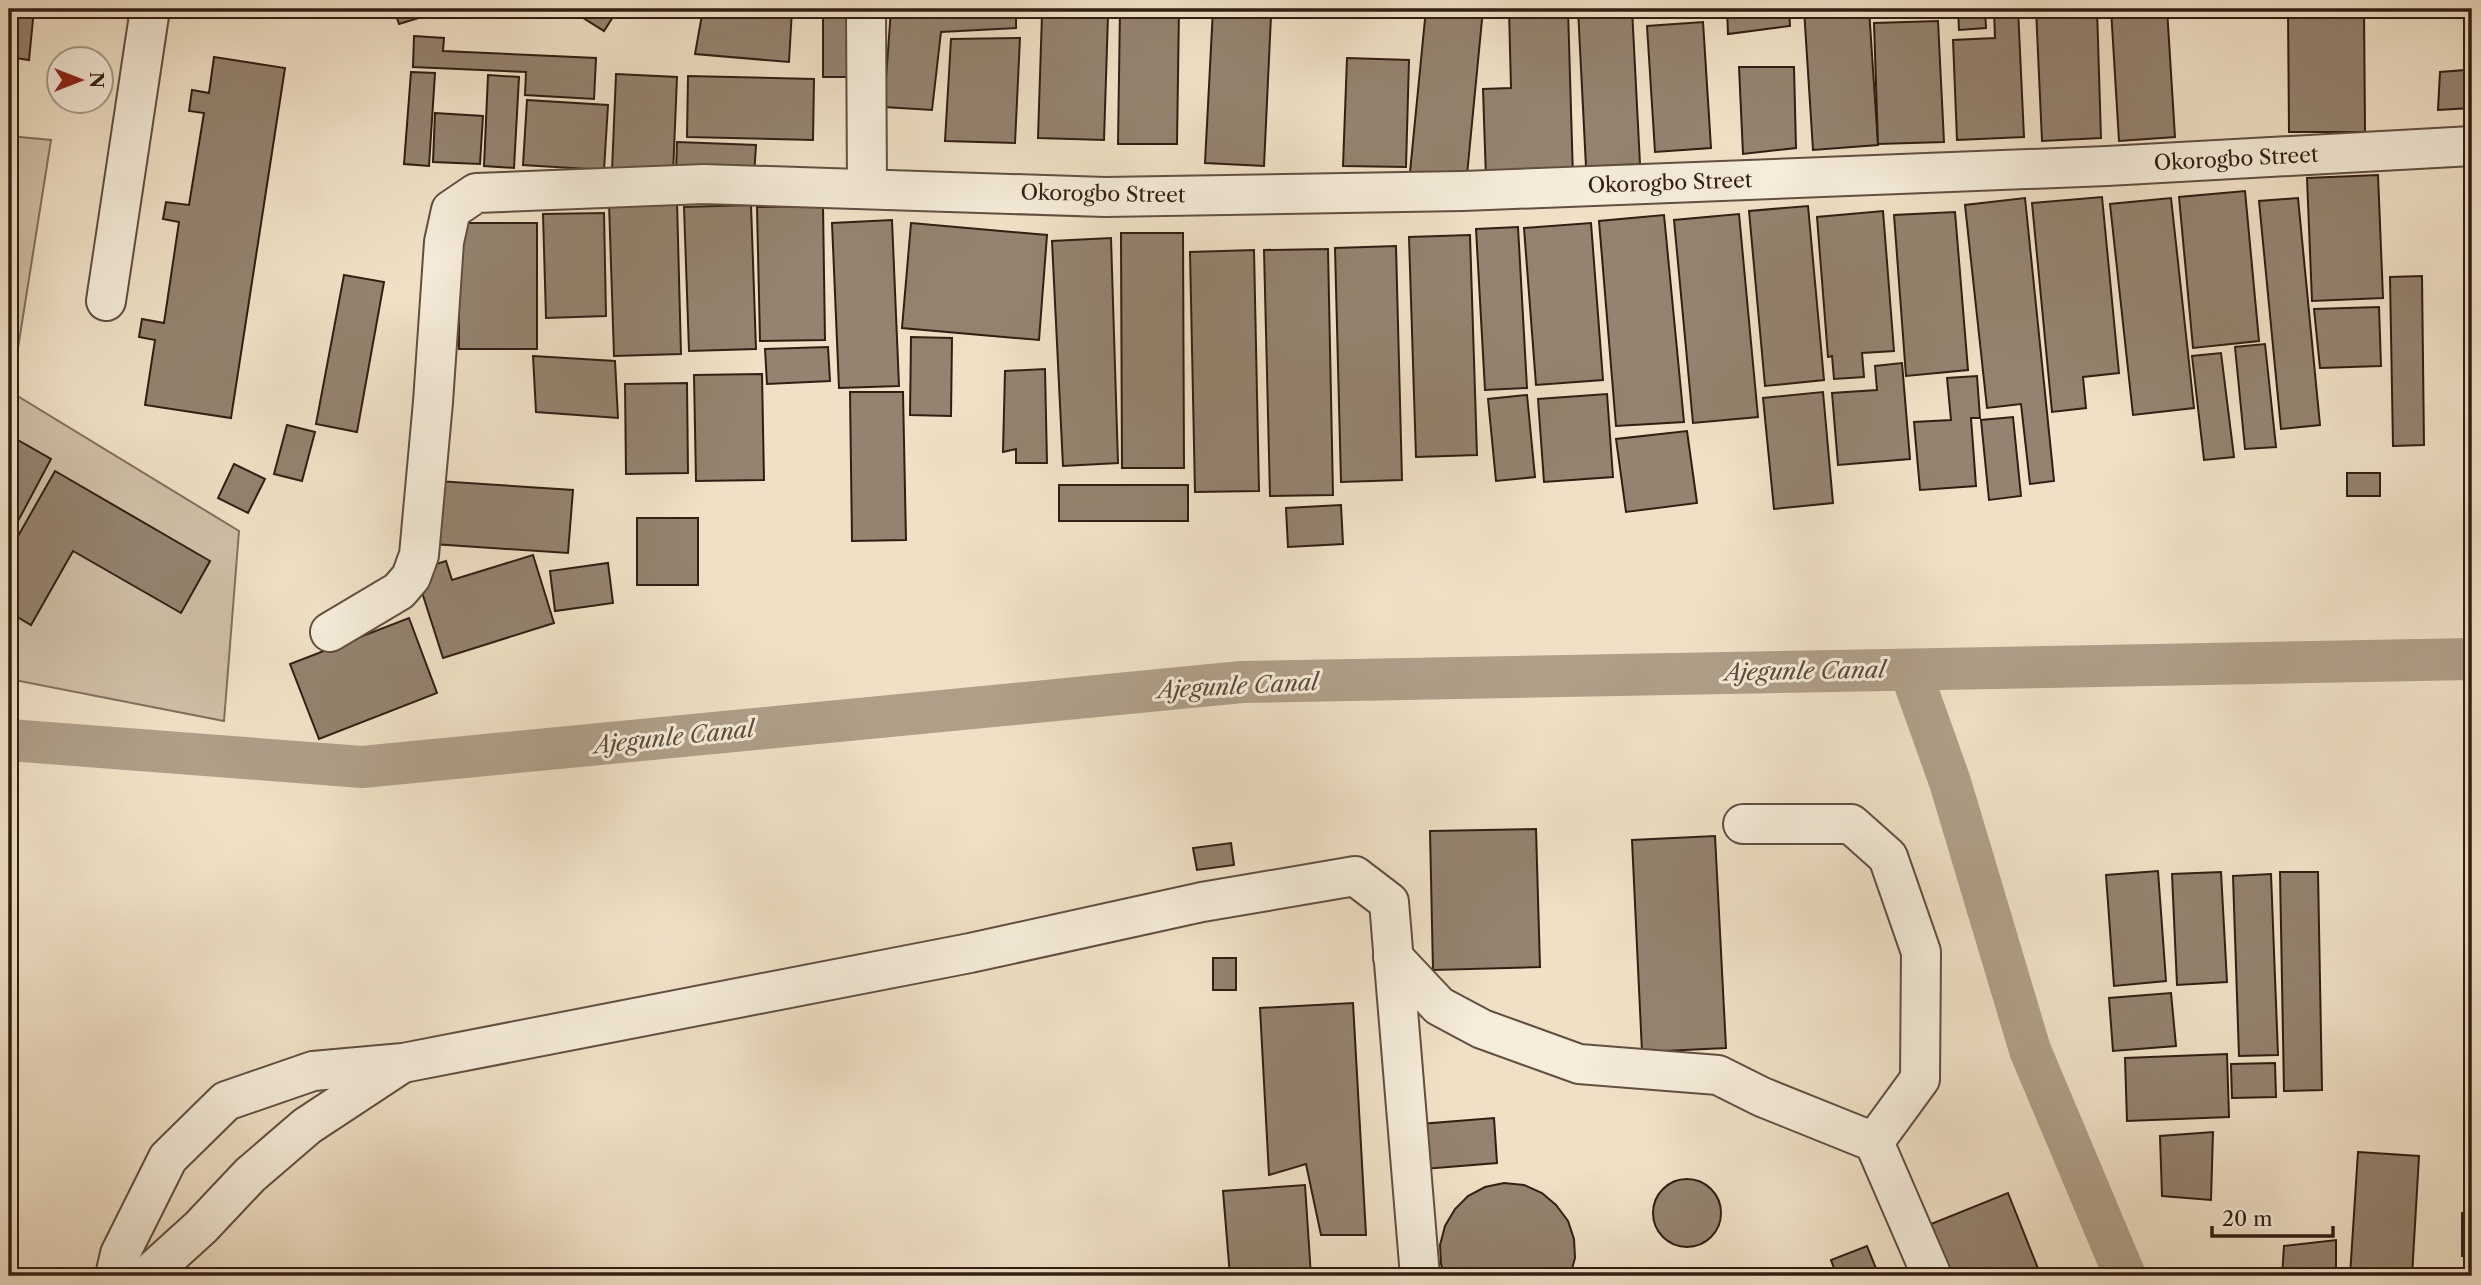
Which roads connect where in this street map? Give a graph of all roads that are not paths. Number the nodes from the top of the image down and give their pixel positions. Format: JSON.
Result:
{"nodes":[{"id":1,"x":150,"y":9,"type":"edge"},
{"id":2,"x":866,"y":9,"type":"edge"},
{"id":3,"x":2472,"y":146,"type":"edge"},
{"id":4,"x":867,"y":188,"type":"junction"},
{"id":5,"x":106,"y":301,"type":"dead end"},
{"id":6,"x":330,"y":632,"type":"dead end"},
{"id":7,"x":1744,"y":824,"type":"dead end"},
{"id":8,"x":1393,"y":957,"type":"junction"},
{"id":9,"x":402,"y":1063,"type":"junction"},
{"id":10,"x":1874,"y":1142,"type":"junction"},
{"id":11,"x":115,"y":1276,"type":"edge"},
{"id":12,"x":147,"y":1276,"type":"edge"},
{"id":13,"x":1420,"y":1276,"type":"edge"},
{"id":14,"x":1932,"y":1276,"type":"edge"}],
"edges":[{"from":1,"to":5,"type":"street"},
{"from":2,"to":4,"type":"street"},
{"from":3,"to":4,"type":"street","name":"Okorogbo Street"},
{"from":4,"to":6,"type":"street","name":"Okorogbo Street"},
{"from":7,"to":10,"type":"street"},
{"from":8,"to":9,"type":"street"},
{"from":8,"to":10,"type":"street"},
{"from":8,"to":13,"type":"street"},
{"from":9,"to":11,"type":"street"},
{"from":9,"to":12,"type":"street"},
{"from":10,"to":14,"type":"street"}]}
